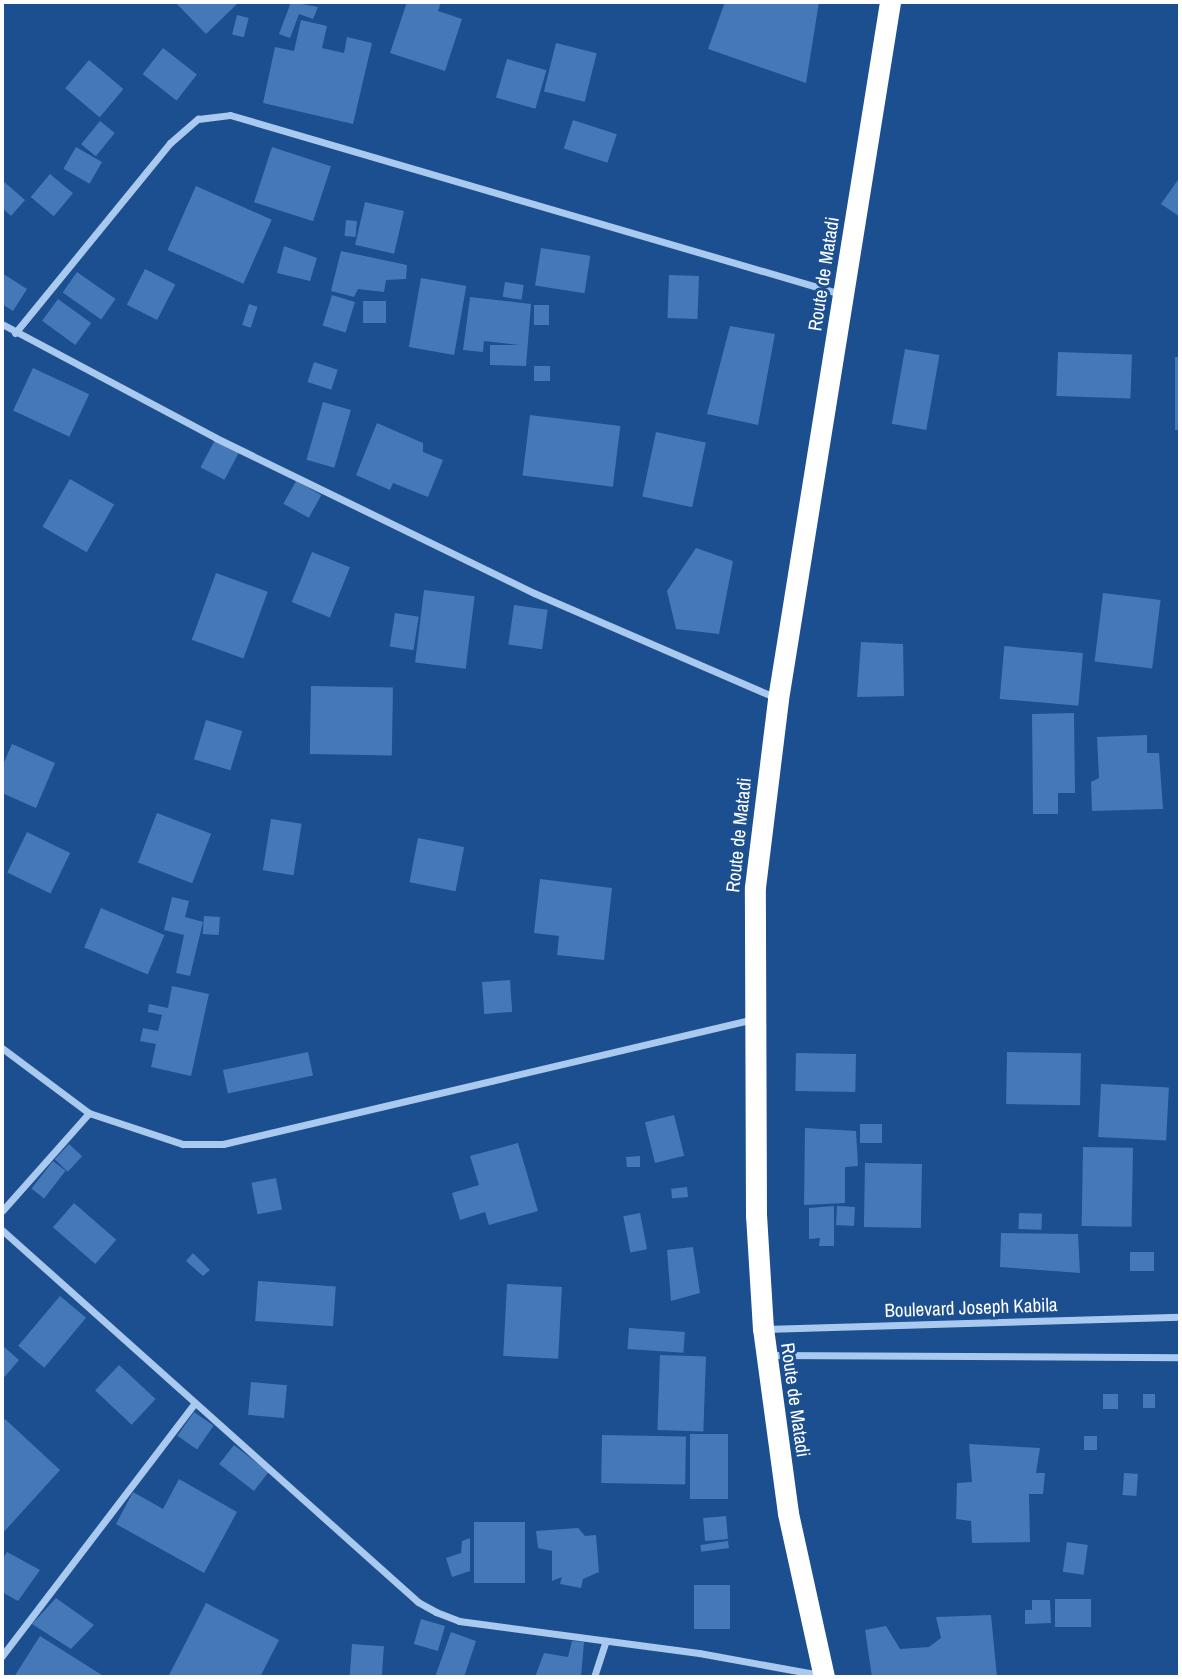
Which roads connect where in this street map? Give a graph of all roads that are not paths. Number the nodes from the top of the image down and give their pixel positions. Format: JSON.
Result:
{"nodes":[{"id":1,"x":890,"y":2,"type":"edge"},
{"id":2,"x":844,"y":295,"type":"junction"},
{"id":3,"x":2,"y":324,"type":"edge"},
{"id":4,"x":15,"y":333,"type":"junction"},
{"id":5,"x":778,"y":699,"type":"junction"},
{"id":6,"x":754,"y":1019,"type":"junction"},
{"id":7,"x":2,"y":1048,"type":"edge"},
{"id":8,"x":89,"y":1113,"type":"junction"},
{"id":9,"x":2,"y":1210,"type":"edge"},
{"id":10,"x":2,"y":1230,"type":"edge"},
{"id":11,"x":1180,"y":1317,"type":"edge"},
{"id":12,"x":763,"y":1329,"type":"junction"},
{"id":13,"x":766,"y":1355,"type":"junction"},
{"id":14,"x":1180,"y":1357,"type":"edge"},
{"id":15,"x":194,"y":1404,"type":"junction"},
{"id":16,"x":606,"y":1641,"type":"junction"},
{"id":17,"x":2,"y":1656,"type":"edge"},
{"id":18,"x":594,"y":1677,"type":"edge"},
{"id":19,"x":824,"y":1677,"type":"edge"}],
"edges":[{"from":1,"to":2,"type":"highway","name":"Route de Matadi"},
{"from":2,"to":4,"type":"street"},
{"from":2,"to":5,"type":"highway","name":"Route de Matadi"},
{"from":3,"to":4,"type":"street"},
{"from":4,"to":5,"type":"street"},
{"from":5,"to":6,"type":"highway","name":"Route de Matadi"},
{"from":6,"to":8,"type":"street"},
{"from":6,"to":12,"type":"highway","name":"Route de Matadi"},
{"from":7,"to":8,"type":"street"},
{"from":8,"to":9,"type":"street"},
{"from":10,"to":15,"type":"street"},
{"from":11,"to":12,"type":"street","name":"Boulevard Joseph Kabila"},
{"from":12,"to":13,"type":"highway","name":"Route de Matadi"},
{"from":13,"to":14,"type":"street"},
{"from":13,"to":19,"type":"highway","name":"Route de Matadi"},
{"from":15,"to":16,"type":"street"},
{"from":15,"to":17,"type":"street"},
{"from":16,"to":18,"type":"street"},
{"from":16,"to":19,"type":"street"}]}
